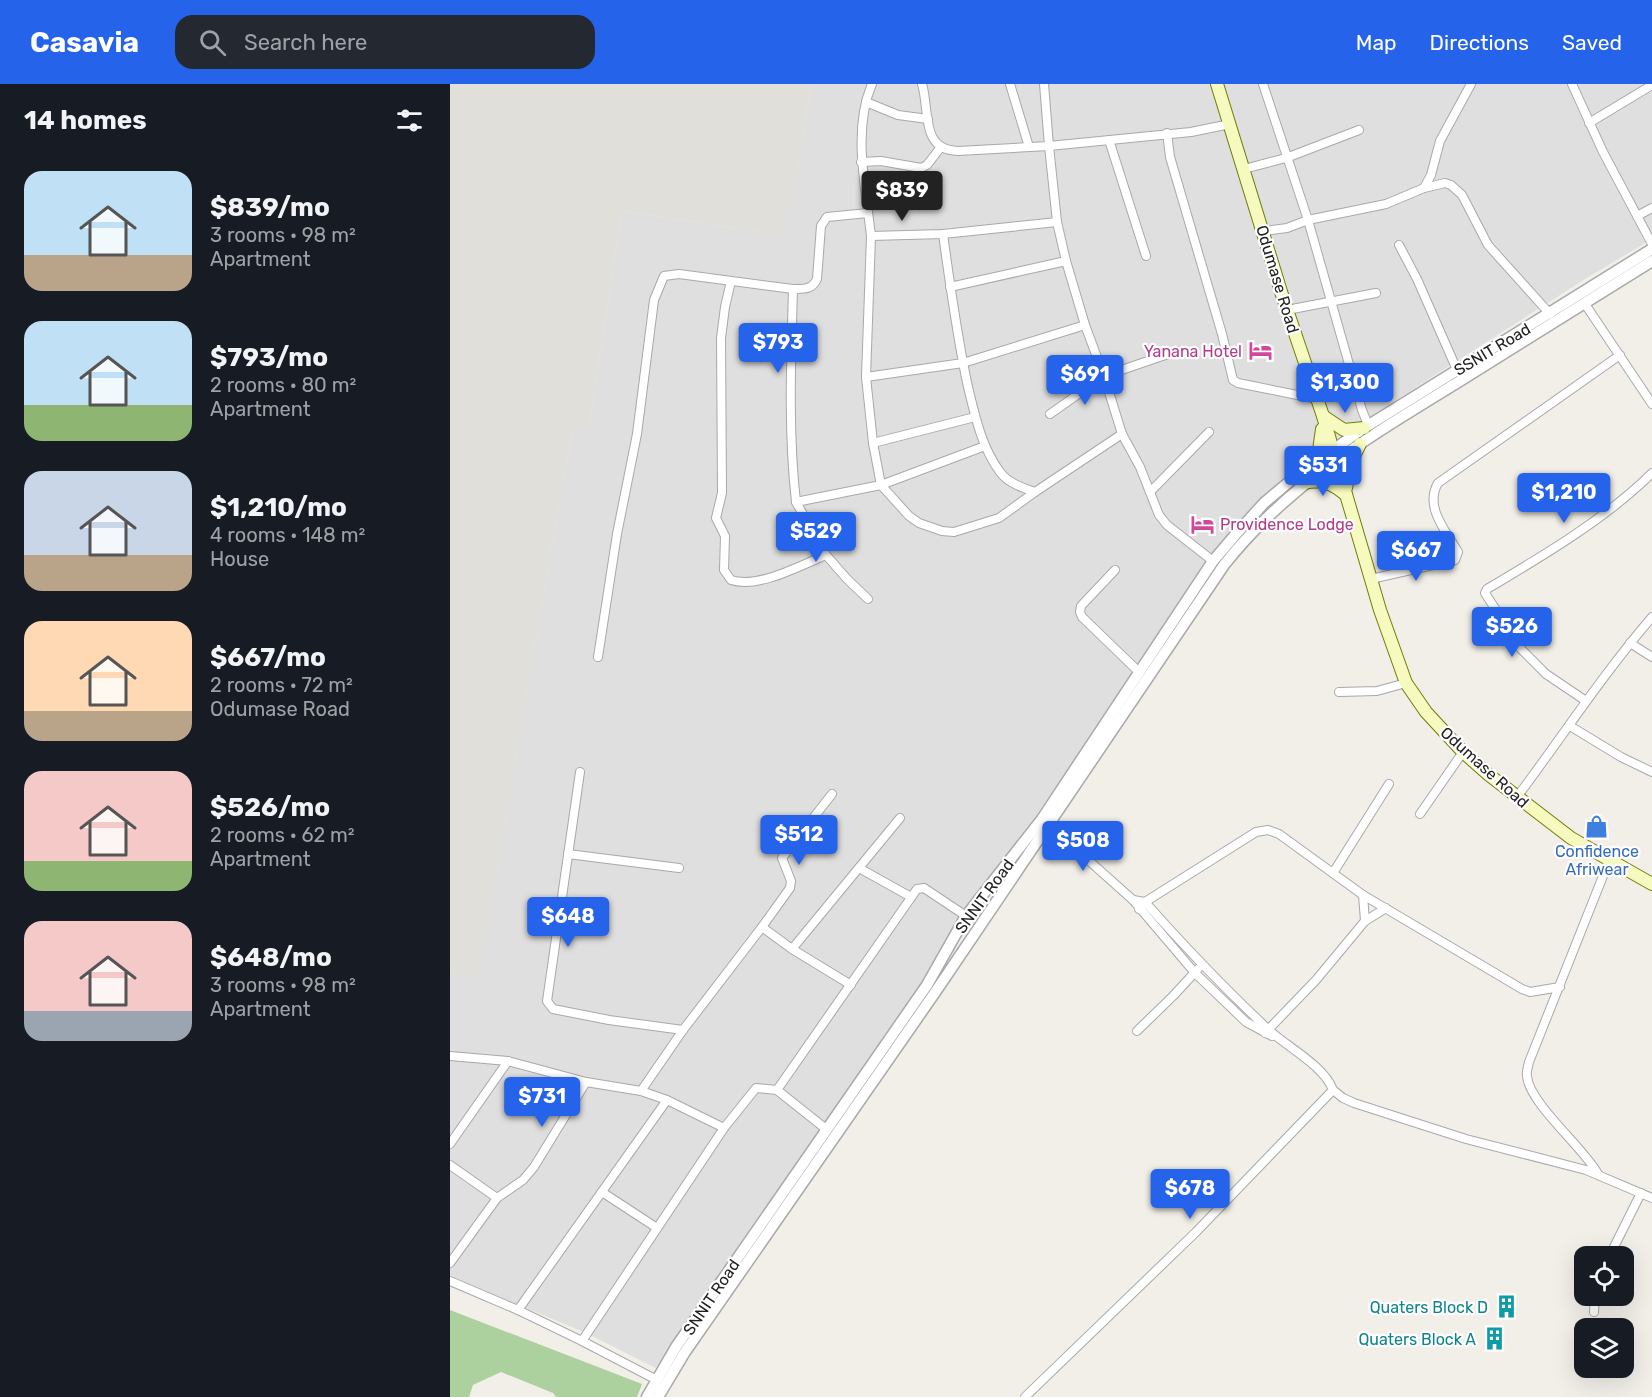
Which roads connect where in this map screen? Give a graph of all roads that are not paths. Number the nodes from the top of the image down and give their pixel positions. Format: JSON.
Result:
{"nodes":[{"id":1,"x":872,"y":84,"type":"edge"},
{"id":2,"x":922,"y":84,"type":"edge"},
{"id":3,"x":1010,"y":84,"type":"edge"},
{"id":4,"x":1044,"y":84,"type":"edge"},
{"id":5,"x":1217,"y":84,"type":"edge"},
{"id":6,"x":1263,"y":84,"type":"edge"},
{"id":7,"x":1471,"y":84,"type":"edge"},
{"id":8,"x":1572,"y":84,"type":"edge"},
{"id":9,"x":1652,"y":85,"type":"edge"},
{"id":10,"x":867,"y":102,"type":"junction"},
{"id":11,"x":928,"y":119,"type":"junction"},
{"id":12,"x":1589,"y":123,"type":"junction"},
{"id":13,"x":1230,"y":124,"type":"junction"},
{"id":14,"x":1359,"y":130,"type":"dead end"},
{"id":15,"x":1167,"y":134,"type":"junction"},
{"id":16,"x":1109,"y":140,"type":"junction"},
{"id":17,"x":1048,"y":146,"type":"junction"},
{"id":18,"x":941,"y":147,"type":"junction"},
{"id":19,"x":1029,"y":147,"type":"junction"},
{"id":20,"x":1286,"y":158,"type":"junction"},
{"id":21,"x":861,"y":162,"type":"junction"},
{"id":22,"x":1244,"y":169,"type":"junction"},
{"id":23,"x":1424,"y":189,"type":"junction"},
{"id":24,"x":1652,"y":208,"type":"edge"},
{"id":25,"x":868,"y":213,"type":"junction"},
{"id":26,"x":1637,"y":216,"type":"junction"},
{"id":27,"x":1308,"y":220,"type":"junction"},
{"id":28,"x":1057,"y":222,"type":"junction"},
{"id":29,"x":1264,"y":231,"type":"junction"},
{"id":30,"x":944,"y":234,"type":"junction"},
{"id":31,"x":871,"y":236,"type":"junction"},
{"id":32,"x":1399,"y":244,"type":"dead end"},
{"id":33,"x":1652,"y":244,"type":"edge"},
{"id":34,"x":1652,"y":249,"type":"edge"},
{"id":35,"x":1146,"y":256,"type":"dead end"},
{"id":36,"x":1066,"y":261,"type":"junction"},
{"id":37,"x":1652,"y":261,"type":"edge"},
{"id":38,"x":731,"y":281,"type":"junction"},
{"id":39,"x":950,"y":287,"type":"junction"},
{"id":40,"x":793,"y":289,"type":"junction"},
{"id":41,"x":1376,"y":293,"type":"dead end"},
{"id":42,"x":1332,"y":301,"type":"junction"},
{"id":43,"x":1585,"y":303,"type":"junction"},
{"id":44,"x":1287,"y":310,"type":"junction"},
{"id":45,"x":1550,"y":314,"type":"junction"},
{"id":46,"x":1085,"y":325,"type":"junction"},
{"id":47,"x":1184,"y":351,"type":"dead end"},
{"id":48,"x":1620,"y":355,"type":"junction"},
{"id":49,"x":963,"y":363,"type":"junction"},
{"id":50,"x":1457,"y":370,"type":"junction"},
{"id":51,"x":1104,"y":376,"type":"junction"},
{"id":52,"x":866,"y":377,"type":"junction"},
{"id":53,"x":1317,"y":399,"type":"junction"},
{"id":54,"x":1652,"y":404,"type":"edge"},
{"id":55,"x":1050,"y":414,"type":"dead end"},
{"id":56,"x":1323,"y":416,"type":"junction"},
{"id":57,"x":975,"y":417,"type":"junction"},
{"id":58,"x":1366,"y":426,"type":"junction"},
{"id":59,"x":1209,"y":432,"type":"dead end"},
{"id":60,"x":1122,"y":434,"type":"junction"},
{"id":61,"x":873,"y":443,"type":"junction"},
{"id":62,"x":1360,"y":444,"type":"junction"},
{"id":63,"x":985,"y":446,"type":"junction"},
{"id":64,"x":1333,"y":456,"type":"junction"},
{"id":65,"x":1307,"y":467,"type":"junction"},
{"id":66,"x":1652,"y":473,"type":"edge"},
{"id":67,"x":1304,"y":483,"type":"junction"},
{"id":68,"x":882,"y":485,"type":"junction"},
{"id":69,"x":1035,"y":492,"type":"junction"},
{"id":70,"x":1150,"y":492,"type":"junction"},
{"id":71,"x":1346,"y":494,"type":"junction"},
{"id":72,"x":796,"y":502,"type":"junction"},
{"id":73,"x":826,"y":555,"type":"junction"},
{"id":74,"x":1213,"y":561,"type":"junction"},
{"id":75,"x":1115,"y":570,"type":"dead end"},
{"id":76,"x":1371,"y":579,"type":"junction"},
{"id":77,"x":868,"y":598,"type":"dead end"},
{"id":78,"x":1652,"y":617,"type":"edge"},
{"id":79,"x":1630,"y":643,"type":"junction"},
{"id":80,"x":598,"y":657,"type":"dead end"},
{"id":81,"x":1652,"y":657,"type":"edge"},
{"id":82,"x":1139,"y":672,"type":"junction"},
{"id":83,"x":1406,"y":683,"type":"junction"},
{"id":84,"x":1339,"y":692,"type":"dead end"},
{"id":85,"x":1586,"y":701,"type":"junction"},
{"id":86,"x":1123,"y":706,"type":"junction"},
{"id":87,"x":1112,"y":722,"type":"junction"},
{"id":88,"x":1570,"y":726,"type":"junction"},
{"id":89,"x":1463,"y":752,"type":"junction"},
{"id":90,"x":579,"y":772,"type":"dead end"},
{"id":91,"x":1652,"y":772,"type":"edge"},
{"id":92,"x":1389,"y":784,"type":"dead end"},
{"id":93,"x":832,"y":794,"type":"dead end"},
{"id":94,"x":1517,"y":797,"type":"junction"},
{"id":95,"x":1420,"y":814,"type":"dead end"},
{"id":96,"x":900,"y":818,"type":"dead end"},
{"id":97,"x":1049,"y":825,"type":"junction"},
{"id":98,"x":568,"y":854,"type":"junction"},
{"id":99,"x":1609,"y":861,"type":"junction"},
{"id":100,"x":679,"y":868,"type":"dead end"},
{"id":101,"x":859,"y":868,"type":"junction"},
{"id":102,"x":1333,"y":873,"type":"junction"},
{"id":103,"x":1652,"y":884,"type":"edge"},
{"id":104,"x":1363,"y":895,"type":"junction"},
{"id":105,"x":911,"y":897,"type":"junction"},
{"id":106,"x":1142,"y":906,"type":"junction"},
{"id":107,"x":1386,"y":908,"type":"junction"},
{"id":108,"x":966,"y":916,"type":"junction"},
{"id":109,"x":1365,"y":921,"type":"junction"},
{"id":110,"x":762,"y":927,"type":"junction"},
{"id":111,"x":792,"y":949,"type":"junction"},
{"id":112,"x":1202,"y":965,"type":"junction"},
{"id":113,"x":1195,"y":973,"type":"junction"},
{"id":114,"x":850,"y":985,"type":"junction"},
{"id":115,"x":1560,"y":987,"type":"junction"},
{"id":116,"x":932,"y":988,"type":"junction"},
{"id":117,"x":923,"y":1001,"type":"junction"},
{"id":118,"x":683,"y":1030,"type":"junction"},
{"id":119,"x":1137,"y":1031,"type":"dead end"},
{"id":120,"x":1267,"y":1031,"type":"junction"},
{"id":121,"x":450,"y":1056,"type":"edge"},
{"id":122,"x":508,"y":1060,"type":"junction"},
{"id":123,"x":586,"y":1082,"type":"junction"},
{"id":124,"x":777,"y":1089,"type":"junction"},
{"id":125,"x":1333,"y":1090,"type":"junction"},
{"id":126,"x":641,"y":1091,"type":"junction"},
{"id":127,"x":667,"y":1101,"type":"junction"},
{"id":128,"x":724,"y":1128,"type":"junction"},
{"id":129,"x":826,"y":1129,"type":"junction"},
{"id":130,"x":450,"y":1144,"type":"edge"},
{"id":131,"x":450,"y":1165,"type":"edge"},
{"id":132,"x":1598,"y":1174,"type":"junction"},
{"id":133,"x":603,"y":1192,"type":"junction"},
{"id":134,"x":1641,"y":1193,"type":"junction"},
{"id":135,"x":497,"y":1198,"type":"junction"},
{"id":136,"x":1652,"y":1198,"type":"edge"},
{"id":137,"x":657,"y":1228,"type":"junction"},
{"id":138,"x":1614,"y":1246,"type":"edge"},
{"id":139,"x":450,"y":1263,"type":"edge"},
{"id":140,"x":450,"y":1281,"type":"edge"},
{"id":141,"x":1594,"y":1306,"type":"edge"},
{"id":142,"x":518,"y":1310,"type":"junction"},
{"id":143,"x":1594,"y":1312,"type":"dead end"},
{"id":144,"x":582,"y":1341,"type":"junction"},
{"id":145,"x":655,"y":1379,"type":"junction"},
{"id":146,"x":646,"y":1397,"type":"edge"},
{"id":147,"x":658,"y":1397,"type":"edge"},
{"id":148,"x":1025,"y":1397,"type":"edge"}],
"edges":[{"from":1,"to":10,"type":"street"},
{"from":2,"to":11,"type":"street"},
{"from":3,"to":19,"type":"street"},
{"from":4,"to":17,"type":"street"},
{"from":5,"to":13,"type":"main road","name":"Odumase Road"},
{"from":6,"to":20,"type":"street"},
{"from":7,"to":23,"type":"street"},
{"from":8,"to":12,"type":"street"},
{"from":9,"to":12,"type":"street"},
{"from":10,"to":11,"type":"street"},
{"from":10,"to":21,"type":"street"},
{"from":11,"to":18,"type":"street"},
{"from":12,"to":26,"type":"street"},
{"from":13,"to":15,"type":"street"},
{"from":13,"to":22,"type":"main road","name":"Odumase Road"},
{"from":14,"to":20,"type":"street"},
{"from":15,"to":16,"type":"street"},
{"from":15,"to":53,"type":"street"},
{"from":16,"to":17,"type":"street"},
{"from":16,"to":35,"type":"street"},
{"from":17,"to":19,"type":"street"},
{"from":17,"to":28,"type":"street"},
{"from":18,"to":19,"type":"street"},
{"from":18,"to":21,"type":"street"},
{"from":20,"to":22,"type":"street"},
{"from":20,"to":27,"type":"street"},
{"from":21,"to":25,"type":"street"},
{"from":22,"to":29,"type":"main road","name":"Odumase Road"},
{"from":23,"to":27,"type":"street"},
{"from":23,"to":45,"type":"street"},
{"from":24,"to":26,"type":"street"},
{"from":25,"to":31,"type":"street"},
{"from":25,"to":40,"type":"street"},
{"from":26,"to":33,"type":"street"},
{"from":27,"to":29,"type":"street"},
{"from":27,"to":42,"type":"street"},
{"from":28,"to":30,"type":"street"},
{"from":28,"to":36,"type":"street"},
{"from":29,"to":44,"type":"main road","name":"Odumase Road"},
{"from":30,"to":31,"type":"street"},
{"from":30,"to":39,"type":"street"},
{"from":31,"to":52,"type":"street"},
{"from":32,"to":50,"type":"street"},
{"from":34,"to":45,"type":"street","name":"SSNIT Road"},
{"from":36,"to":39,"type":"street"},
{"from":36,"to":46,"type":"street"},
{"from":37,"to":43,"type":"street","name":"SSNIT Road"},
{"from":38,"to":40,"type":"street"},
{"from":38,"to":73,"type":"street"},
{"from":38,"to":80,"type":"street"},
{"from":39,"to":49,"type":"street"},
{"from":40,"to":72,"type":"street"},
{"from":41,"to":42,"type":"street"},
{"from":42,"to":44,"type":"street"},
{"from":42,"to":58,"type":"street"},
{"from":43,"to":48,"type":"street"},
{"from":43,"to":62,"type":"street","name":"SSNIT Road"},
{"from":44,"to":53,"type":"main road","name":"Odumase Road"},
{"from":45,"to":50,"type":"street","name":"SSNIT Road"},
{"from":46,"to":49,"type":"street"},
{"from":46,"to":51,"type":"street"},
{"from":47,"to":51,"type":"street"},
{"from":48,"to":54,"type":"street"},
{"from":48,"to":76,"type":"street"},
{"from":49,"to":52,"type":"street"},
{"from":49,"to":57,"type":"street"},
{"from":50,"to":58,"type":"street","name":"SSNIT Road"},
{"from":51,"to":55,"type":"street"},
{"from":51,"to":60,"type":"street"},
{"from":52,"to":61,"type":"street"},
{"from":53,"to":56,"type":"main road","name":"Odumase Road"},
{"from":56,"to":58,"type":"main road"},
{"from":56,"to":64,"type":"main road","name":"Odumase Road"},
{"from":56,"to":65,"type":"main road"},
{"from":57,"to":61,"type":"street"},
{"from":57,"to":63,"type":"street"},
{"from":58,"to":64,"type":"street","name":"SSNIT Road"},
{"from":59,"to":70,"type":"street"},
{"from":60,"to":69,"type":"street"},
{"from":60,"to":70,"type":"street"},
{"from":61,"to":68,"type":"street"},
{"from":62,"to":64,"type":"street","name":"SSNIT Road"},
{"from":62,"to":71,"type":"main road"},
{"from":63,"to":68,"type":"street"},
{"from":63,"to":69,"type":"street"},
{"from":64,"to":65,"type":"street","name":"SNNIT Road"},
{"from":64,"to":67,"type":"street","name":"SNNIT Road"},
{"from":64,"to":71,"type":"main road","name":"Odumase Road"},
{"from":65,"to":74,"type":"street","name":"SNNIT Road"},
{"from":66,"to":85,"type":"street"},
{"from":67,"to":71,"type":"main road"},
{"from":67,"to":86,"type":"street","name":"SNNIT Road"},
{"from":68,"to":69,"type":"street"},
{"from":68,"to":72,"type":"street"},
{"from":70,"to":74,"type":"street"},
{"from":71,"to":76,"type":"main road","name":"Odumase Road"},
{"from":72,"to":73,"type":"street"},
{"from":73,"to":77,"type":"street"},
{"from":74,"to":82,"type":"street","name":"SNNIT Road"},
{"from":75,"to":82,"type":"street"},
{"from":76,"to":83,"type":"main road","name":"Odumase Road"},
{"from":78,"to":79,"type":"street"},
{"from":79,"to":81,"type":"street"},
{"from":79,"to":85,"type":"street"},
{"from":82,"to":86,"type":"street","name":"SNNIT Road"},
{"from":83,"to":84,"type":"street"},
{"from":83,"to":89,"type":"main road","name":"Odumase Road"},
{"from":85,"to":88,"type":"street"},
{"from":86,"to":87,"type":"street","name":"SNNIT Road"},
{"from":87,"to":97,"type":"street","name":"SNNIT Road"},
{"from":87,"to":108,"type":"street","name":"SNNIT Road"},
{"from":88,"to":91,"type":"street"},
{"from":88,"to":94,"type":"street"},
{"from":89,"to":94,"type":"main road","name":"Odumase Road"},
{"from":89,"to":95,"type":"street"},
{"from":90,"to":98,"type":"street"},
{"from":92,"to":102,"type":"street"},
{"from":93,"to":110,"type":"street"},
{"from":94,"to":99,"type":"main road","name":"Odumase Road"},
{"from":96,"to":101,"type":"street"},
{"from":97,"to":106,"type":"street"},
{"from":97,"to":116,"type":"street","name":"SNNIT Road"},
{"from":98,"to":100,"type":"street"},
{"from":98,"to":118,"type":"street"},
{"from":99,"to":103,"type":"main road","name":"Odumase Road"},
{"from":99,"to":115,"type":"street"},
{"from":101,"to":105,"type":"street"},
{"from":101,"to":111,"type":"street"},
{"from":102,"to":104,"type":"street"},
{"from":102,"to":106,"type":"street"},
{"from":104,"to":107,"type":"street"},
{"from":104,"to":109,"type":"street"},
{"from":105,"to":108,"type":"street"},
{"from":105,"to":114,"type":"street"},
{"from":106,"to":112,"type":"street"},
{"from":106,"to":113,"type":"street"},
{"from":107,"to":109,"type":"street"},
{"from":107,"to":115,"type":"street"},
{"from":108,"to":116,"type":"street","name":"SNNIT Road"},
{"from":109,"to":120,"type":"street"},
{"from":110,"to":111,"type":"street"},
{"from":110,"to":118,"type":"street"},
{"from":111,"to":114,"type":"street"},
{"from":112,"to":113,"type":"street"},
{"from":112,"to":120,"type":"street"},
{"from":113,"to":119,"type":"street"},
{"from":113,"to":120,"type":"street"},
{"from":114,"to":124,"type":"street"},
{"from":115,"to":132,"type":"street"},
{"from":116,"to":117,"type":"street","name":"SNNIT Road"},
{"from":117,"to":129,"type":"street","name":"SNNIT Road"},
{"from":117,"to":147,"type":"street","name":"SNNIT Road"},
{"from":118,"to":126,"type":"street"},
{"from":120,"to":125,"type":"street"},
{"from":121,"to":122,"type":"street"},
{"from":122,"to":123,"type":"street"},
{"from":122,"to":130,"type":"street"},
{"from":123,"to":126,"type":"street"},
{"from":123,"to":135,"type":"street"},
{"from":124,"to":128,"type":"street"},
{"from":124,"to":129,"type":"street"},
{"from":125,"to":132,"type":"street"},
{"from":125,"to":148,"type":"street"},
{"from":126,"to":127,"type":"street"},
{"from":127,"to":128,"type":"street"},
{"from":127,"to":133,"type":"street"},
{"from":128,"to":137,"type":"street"},
{"from":129,"to":145,"type":"street","name":"SNNIT Road"},
{"from":131,"to":135,"type":"street"},
{"from":132,"to":134,"type":"street"},
{"from":133,"to":137,"type":"street"},
{"from":133,"to":142,"type":"street"},
{"from":134,"to":136,"type":"street"},
{"from":134,"to":138,"type":"street"},
{"from":135,"to":139,"type":"street"},
{"from":137,"to":144,"type":"street"},
{"from":140,"to":142,"type":"street"},
{"from":141,"to":143,"type":"street"},
{"from":142,"to":144,"type":"street"},
{"from":144,"to":145,"type":"street"},
{"from":145,"to":146,"type":"street","name":"SNNIT Road"}]}
